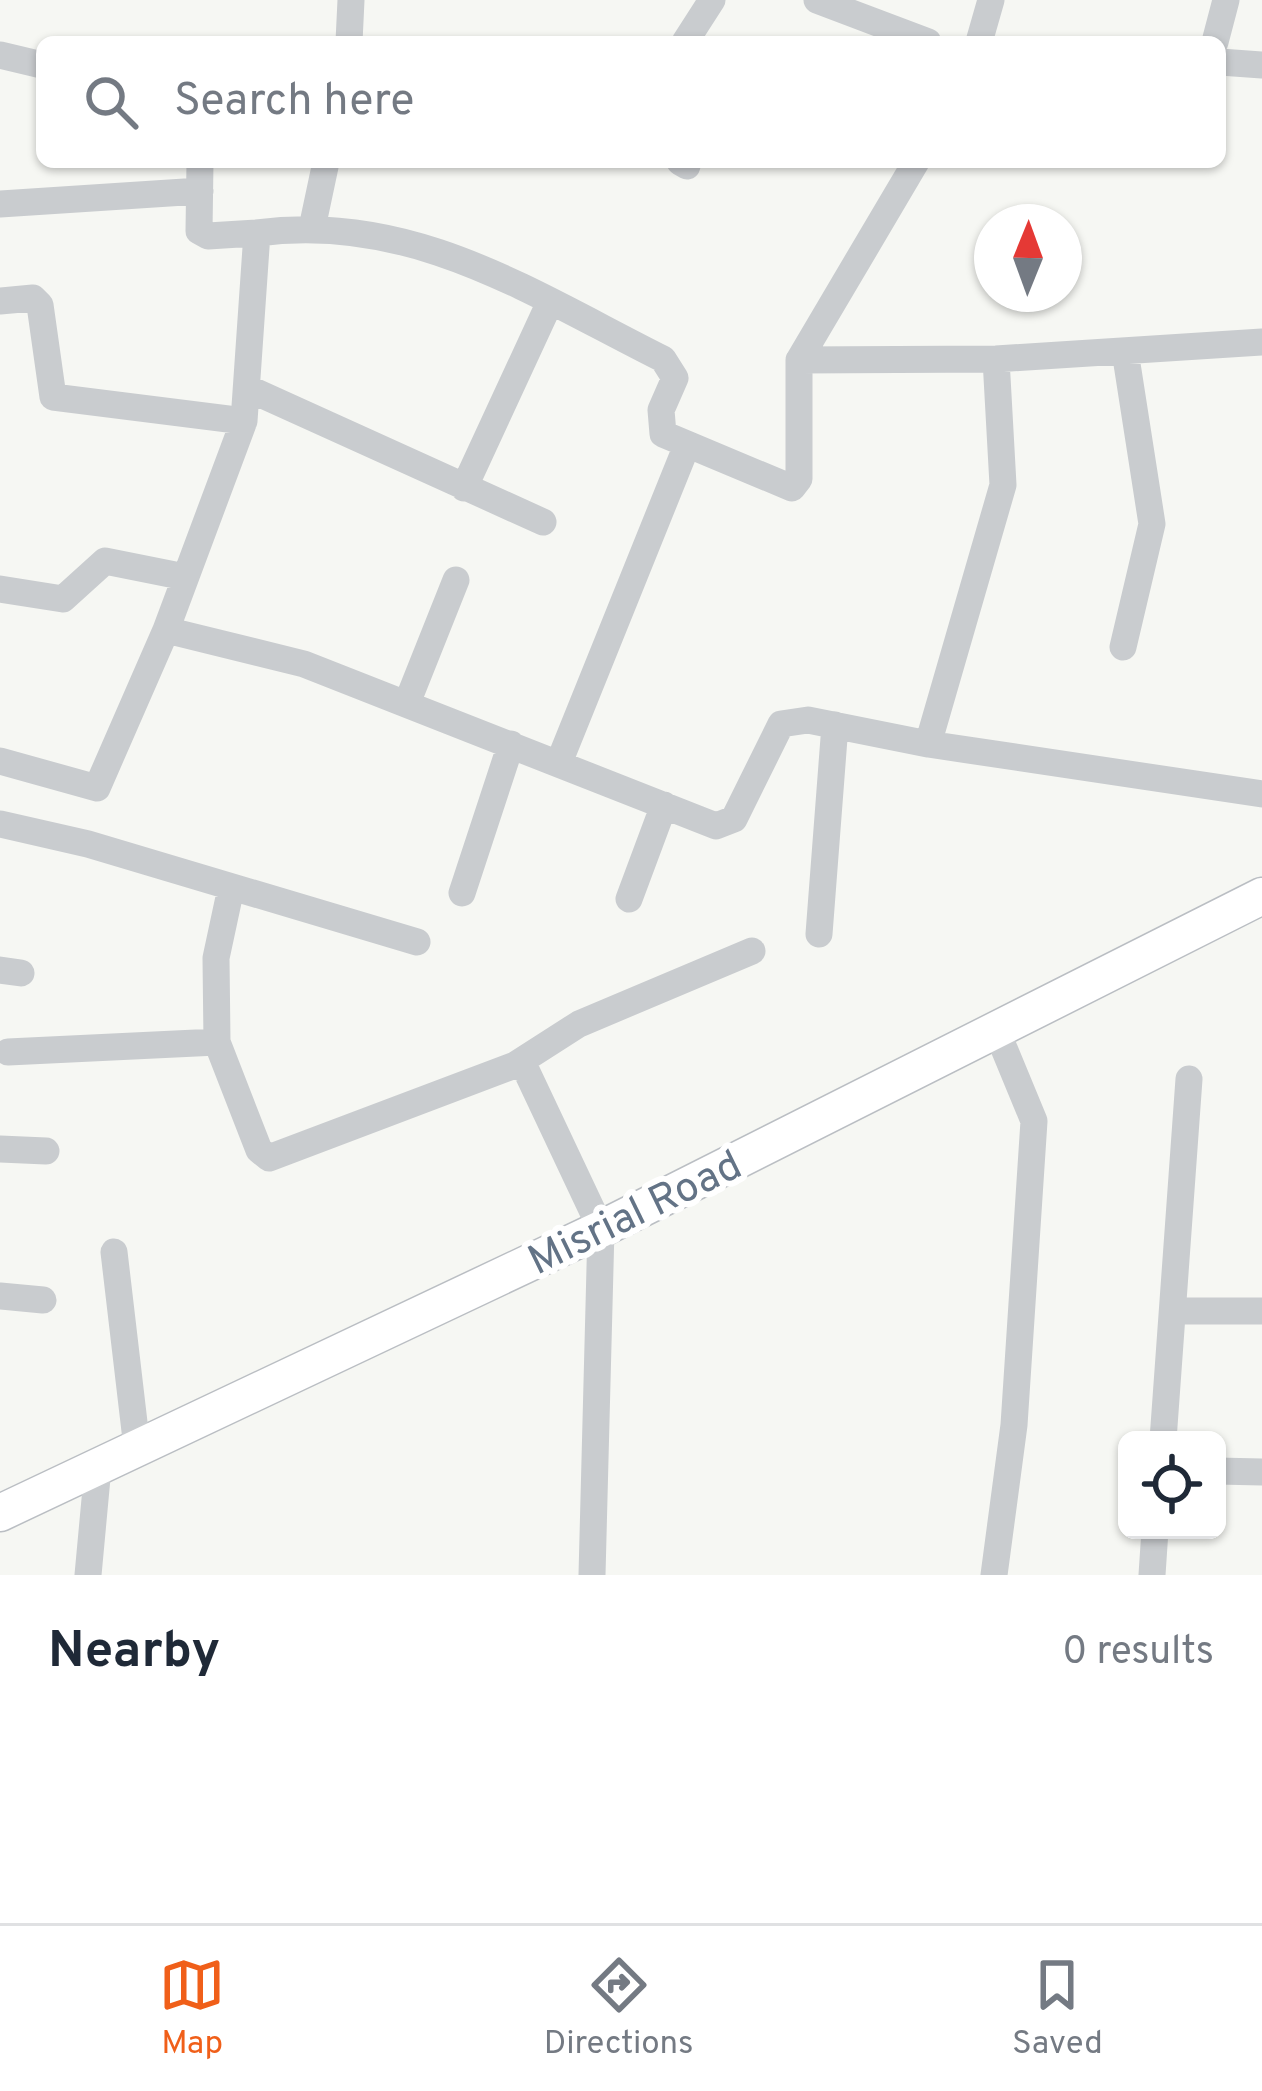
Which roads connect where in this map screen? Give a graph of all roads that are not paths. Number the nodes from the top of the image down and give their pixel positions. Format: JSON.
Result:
{"nodes":[{"id":1,"x":352,"y":0,"type":"edge"},
{"id":2,"x":712,"y":0,"type":"edge"},
{"id":3,"x":817,"y":0,"type":"edge"},
{"id":4,"x":991,"y":0,"type":"edge"},
{"id":5,"x":1226,"y":0,"type":"edge"},
{"id":6,"x":349,"y":36,"type":"edge"},
{"id":7,"x":689,"y":36,"type":"edge"},
{"id":8,"x":912,"y":36,"type":"edge"},
{"id":9,"x":981,"y":36,"type":"edge"},
{"id":10,"x":1217,"y":36,"type":"edge"},
{"id":11,"x":0,"y":55,"type":"edge"},
{"id":12,"x":1226,"y":62,"type":"edge"},
{"id":13,"x":36,"y":64,"type":"edge"},
{"id":14,"x":1262,"y":65,"type":"edge"},
{"id":15,"x":200,"y":168,"type":"edge"},
{"id":16,"x":325,"y":168,"type":"edge"},
{"id":17,"x":912,"y":168,"type":"edge"},
{"id":18,"x":200,"y":191,"type":"junction"},
{"id":19,"x":0,"y":204,"type":"edge"},
{"id":20,"x":312,"y":228,"type":"junction"},
{"id":21,"x":257,"y":233,"type":"junction"},
{"id":22,"x":0,"y":301,"type":"edge"},
{"id":23,"x":550,"y":302,"type":"junction"},
{"id":24,"x":1262,"y":341,"type":"edge"},
{"id":25,"x":1125,"y":350,"type":"junction"},
{"id":26,"x":996,"y":359,"type":"junction"},
{"id":27,"x":799,"y":361,"type":"junction"},
{"id":28,"x":247,"y":388,"type":"junction"},
{"id":29,"x":244,"y":421,"type":"junction"},
{"id":30,"x":687,"y":445,"type":"junction"},
{"id":31,"x":464,"y":488,"type":"junction"},
{"id":32,"x":543,"y":522,"type":"dead end"},
{"id":33,"x":185,"y":577,"type":"junction"},
{"id":34,"x":457,"y":580,"type":"dead end"},
{"id":35,"x":0,"y":590,"type":"edge"},
{"id":36,"x":166,"y":630,"type":"junction"},
{"id":37,"x":1123,"y":646,"type":"dead end"},
{"id":38,"x":407,"y":703,"type":"junction"},
{"id":39,"x":835,"y":725,"type":"junction"},
{"id":40,"x":512,"y":744,"type":"junction"},
{"id":41,"x":928,"y":744,"type":"junction"},
{"id":42,"x":560,"y":760,"type":"junction"},
{"id":43,"x":0,"y":761,"type":"edge"},
{"id":44,"x":1262,"y":794,"type":"edge"},
{"id":45,"x":664,"y":805,"type":"junction"},
{"id":46,"x":0,"y":824,"type":"edge"},
{"id":47,"x":231,"y":888,"type":"junction"},
{"id":48,"x":462,"y":893,"type":"dead end"},
{"id":49,"x":1262,"y":896,"type":"edge"},
{"id":50,"x":629,"y":899,"type":"dead end"},
{"id":51,"x":819,"y":934,"type":"dead end"},
{"id":52,"x":417,"y":942,"type":"dead end"},
{"id":53,"x":752,"y":951,"type":"dead end"},
{"id":54,"x":996,"y":1029,"type":"junction"},
{"id":55,"x":217,"y":1042,"type":"junction"},
{"id":56,"x":8,"y":1052,"type":"dead end"},
{"id":57,"x":515,"y":1065,"type":"junction"},
{"id":58,"x":1189,"y":1079,"type":"dead end"},
{"id":59,"x":0,"y":1149,"type":"edge"},
{"id":60,"x":46,"y":1151,"type":"dead end"},
{"id":61,"x":601,"y":1229,"type":"junction"},
{"id":62,"x":114,"y":1252,"type":"dead end"},
{"id":63,"x":0,"y":1296,"type":"edge"},
{"id":64,"x":44,"y":1300,"type":"dead end"},
{"id":65,"x":1175,"y":1311,"type":"junction"},
{"id":66,"x":1262,"y":1311,"type":"edge"},
{"id":67,"x":1163,"y":1431,"type":"edge"},
{"id":68,"x":137,"y":1448,"type":"junction"},
{"id":69,"x":98,"y":1467,"type":"junction"},
{"id":70,"x":1226,"y":1472,"type":"edge"},
{"id":71,"x":1262,"y":1472,"type":"edge"},
{"id":72,"x":0,"y":1513,"type":"edge"},
{"id":73,"x":1154,"y":1539,"type":"edge"},
{"id":74,"x":88,"y":1575,"type":"edge"},
{"id":75,"x":592,"y":1575,"type":"edge"},
{"id":76,"x":994,"y":1575,"type":"edge"},
{"id":77,"x":1152,"y":1575,"type":"edge"}],
"edges":[{"from":1,"to":6,"type":"street"},
{"from":2,"to":7,"type":"street"},
{"from":3,"to":8,"type":"street"},
{"from":4,"to":9,"type":"street"},
{"from":5,"to":10,"type":"street"},
{"from":11,"to":13,"type":"street"},
{"from":12,"to":14,"type":"street"},
{"from":15,"to":18,"type":"street"},
{"from":16,"to":20,"type":"street"},
{"from":17,"to":27,"type":"street"},
{"from":18,"to":19,"type":"street"},
{"from":18,"to":21,"type":"street"},
{"from":20,"to":21,"type":"street"},
{"from":20,"to":23,"type":"street"},
{"from":21,"to":28,"type":"street"},
{"from":22,"to":29,"type":"street"},
{"from":23,"to":30,"type":"street"},
{"from":23,"to":31,"type":"street"},
{"from":24,"to":25,"type":"street"},
{"from":25,"to":26,"type":"street"},
{"from":25,"to":37,"type":"street"},
{"from":26,"to":27,"type":"street"},
{"from":26,"to":41,"type":"street"},
{"from":27,"to":30,"type":"street"},
{"from":28,"to":29,"type":"street"},
{"from":28,"to":31,"type":"street"},
{"from":29,"to":33,"type":"street"},
{"from":30,"to":42,"type":"street"},
{"from":31,"to":32,"type":"street"},
{"from":33,"to":35,"type":"street"},
{"from":33,"to":36,"type":"street"},
{"from":34,"to":38,"type":"street"},
{"from":36,"to":38,"type":"street"},
{"from":36,"to":43,"type":"street"},
{"from":38,"to":40,"type":"street"},
{"from":39,"to":41,"type":"street"},
{"from":39,"to":45,"type":"street"},
{"from":39,"to":51,"type":"street"},
{"from":40,"to":42,"type":"street"},
{"from":40,"to":48,"type":"street"},
{"from":41,"to":44,"type":"street"},
{"from":42,"to":45,"type":"street"},
{"from":45,"to":50,"type":"street"},
{"from":46,"to":47,"type":"street"},
{"from":47,"to":52,"type":"street"},
{"from":47,"to":55,"type":"street"},
{"from":49,"to":54,"type":"main road","name":"Misrial Road"},
{"from":53,"to":57,"type":"street"},
{"from":54,"to":61,"type":"main road","name":"Misrial Road"},
{"from":54,"to":76,"type":"street"},
{"from":55,"to":56,"type":"street"},
{"from":55,"to":57,"type":"street"},
{"from":57,"to":61,"type":"street"},
{"from":58,"to":65,"type":"street"},
{"from":59,"to":60,"type":"street"},
{"from":61,"to":68,"type":"main road","name":"Misrial Road"},
{"from":61,"to":75,"type":"street"},
{"from":62,"to":68,"type":"street"},
{"from":63,"to":64,"type":"street"},
{"from":65,"to":66,"type":"street"},
{"from":65,"to":67,"type":"street"},
{"from":68,"to":69,"type":"main road","name":"Misrial Road"},
{"from":69,"to":72,"type":"main road","name":"Misrial Road"},
{"from":69,"to":74,"type":"street"},
{"from":70,"to":71,"type":"street"},
{"from":73,"to":77,"type":"street"}]}
